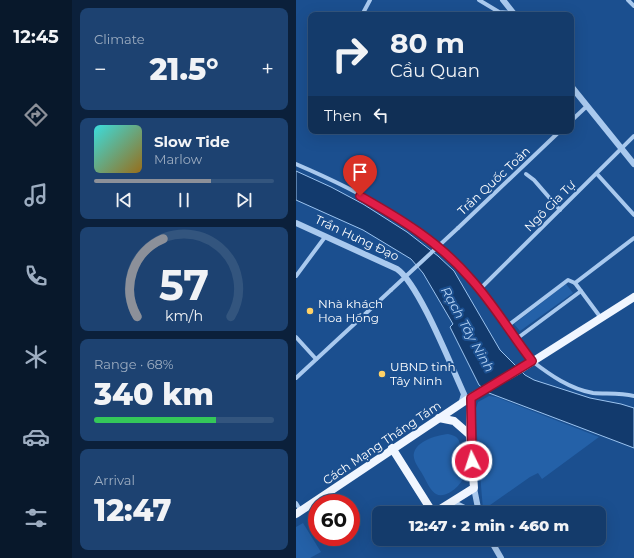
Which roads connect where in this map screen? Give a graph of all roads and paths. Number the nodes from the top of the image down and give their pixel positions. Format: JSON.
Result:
{"nodes":[{"id":1,"x":370,"y":0,"type":"edge"},
{"id":2,"x":479,"y":0,"type":"edge"},
{"id":3,"x":503,"y":0,"type":"edge"},
{"id":4,"x":628,"y":0,"type":"edge"},
{"id":5,"x":634,"y":6,"type":"edge"},
{"id":6,"x":364,"y":12,"type":"edge"},
{"id":7,"x":499,"y":12,"type":"edge"},
{"id":8,"x":512,"y":12,"type":"edge"},
{"id":9,"x":574,"y":90,"type":"edge"},
{"id":10,"x":587,"y":106,"type":"junction"},
{"id":11,"x":574,"y":118,"type":"edge"},
{"id":12,"x":557,"y":134,"type":"edge"},
{"id":13,"x":634,"y":136,"type":"edge"},
{"id":14,"x":622,"y":149,"type":"junction"},
{"id":15,"x":296,"y":164,"type":"edge"},
{"id":16,"x":634,"y":164,"type":"edge"},
{"id":17,"x":526,"y":174,"type":"dead end"},
{"id":18,"x":597,"y":174,"type":"junction"},
{"id":19,"x":560,"y":210,"type":"junction"},
{"id":20,"x":634,"y":215,"type":"edge"},
{"id":21,"x":296,"y":223,"type":"edge"},
{"id":22,"x":325,"y":237,"type":"junction"},
{"id":23,"x":634,"y":238,"type":"edge"},
{"id":24,"x":296,"y":276,"type":"edge"},
{"id":25,"x":575,"y":283,"type":"junction"},
{"id":26,"x":480,"y":289,"type":"junction"},
{"id":27,"x":581,"y":291,"type":"junction"},
{"id":28,"x":634,"y":297,"type":"edge"},
{"id":29,"x":600,"y":318,"type":"junction"},
{"id":30,"x":506,"y":328,"type":"junction"},
{"id":31,"x":296,"y":337,"type":"edge"},
{"id":32,"x":515,"y":340,"type":"junction"},
{"id":33,"x":316,"y":359,"type":"junction"},
{"id":34,"x":532,"y":361,"type":"junction"},
{"id":35,"x":296,"y":378,"type":"edge"},
{"id":36,"x":471,"y":396,"type":"junction"},
{"id":37,"x":634,"y":396,"type":"edge"},
{"id":38,"x":439,"y":418,"type":"junction"},
{"id":39,"x":470,"y":435,"type":"junction"},
{"id":40,"x":392,"y":448,"type":"junction"},
{"id":41,"x":474,"y":488,"type":"junction"},
{"id":42,"x":452,"y":502,"type":"junction"},
{"id":43,"x":296,"y":503,"type":"edge"},
{"id":44,"x":429,"y":506,"type":"edge"},
{"id":45,"x":445,"y":506,"type":"edge"},
{"id":46,"x":460,"y":506,"type":"edge"},
{"id":47,"x":478,"y":506,"type":"edge"},
{"id":48,"x":299,"y":512,"type":"edge"},
{"id":49,"x":494,"y":546,"type":"edge"},
{"id":50,"x":501,"y":558,"type":"edge"}],
"edges":[{"from":1,"to":6,"type":"street"},
{"from":2,"to":7,"type":"street"},
{"from":3,"to":8,"type":"street"},
{"from":4,"to":5,"type":"street"},
{"from":9,"to":10,"type":"street"},
{"from":10,"to":11,"type":"street"},
{"from":10,"to":14,"type":"street"},
{"from":12,"to":33,"type":"street","name":"Trần Quốc Toản","bridge":true},
{"from":13,"to":14,"type":"street","name":"Ngô Gia Tự"},
{"from":14,"to":16,"type":"street"},
{"from":14,"to":18,"type":"street","name":"Ngô Gia Tự"},
{"from":15,"to":26,"type":"street"},
{"from":17,"to":19,"type":"street"},
{"from":18,"to":19,"type":"street","name":"Ngô Gia Tự"},
{"from":18,"to":20,"type":"street"},
{"from":19,"to":26,"type":"street","name":"Ngô Gia Tự"},
{"from":21,"to":22,"type":"street","name":"Trần Hưng Đạo"},
{"from":22,"to":24,"type":"street"},
{"from":22,"to":36,"type":"street","name":"Trần Hưng Đạo"},
{"from":23,"to":25,"type":"street"},
{"from":25,"to":27,"type":"street"},
{"from":25,"to":30,"type":"street"},
{"from":26,"to":30,"type":"street"},
{"from":27,"to":29,"type":"street"},
{"from":27,"to":32,"type":"street"},
{"from":28,"to":29,"type":"main road"},
{"from":29,"to":34,"type":"main road"},
{"from":30,"to":32,"type":"street"},
{"from":31,"to":33,"type":"street"},
{"from":32,"to":34,"type":"street"},
{"from":33,"to":35,"type":"street"},
{"from":34,"to":36,"type":"main road","name":"Cách Mạng Tháng Tám"},
{"from":34,"to":37,"type":"street"},
{"from":36,"to":38,"type":"main road","name":"Cách Mạng Tháng Tám"},
{"from":36,"to":39,"type":"main road","name":"Trần Hưng Đạo"},
{"from":38,"to":39,"type":"main road"},
{"from":38,"to":40,"type":"main road","name":"Cách Mạng Tháng Tám"},
{"from":39,"to":41,"type":"main road","name":"Trần Hưng Đạo"},
{"from":40,"to":44,"type":"main road"},
{"from":40,"to":48,"type":"main road","name":"Cách Mạng Tháng Tám"},
{"from":41,"to":42,"type":"main road"},
{"from":41,"to":47,"type":"street","name":"Trần Hưng Đạo"},
{"from":42,"to":45,"type":"main road"},
{"from":42,"to":46,"type":"street"},
{"from":43,"to":48,"type":"street"},
{"from":49,"to":50,"type":"street"}]}
